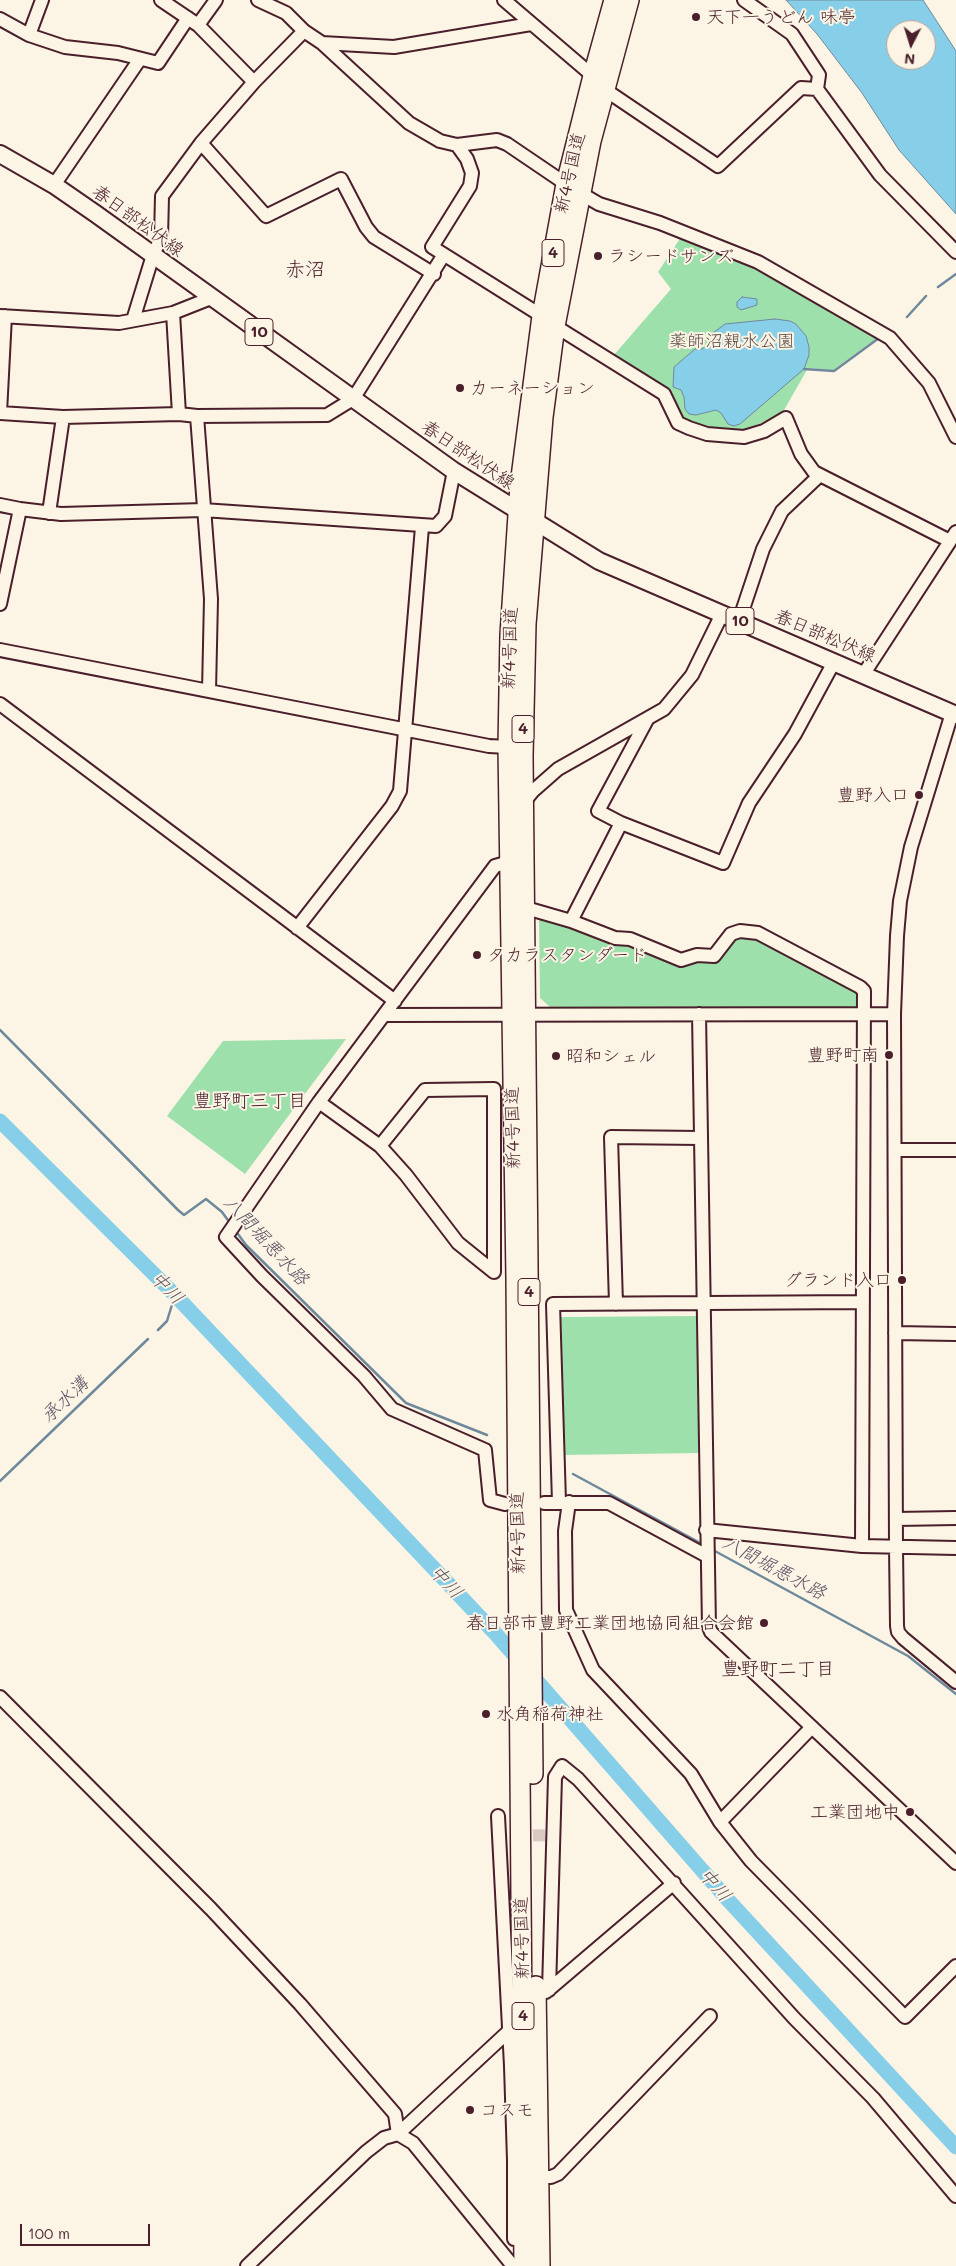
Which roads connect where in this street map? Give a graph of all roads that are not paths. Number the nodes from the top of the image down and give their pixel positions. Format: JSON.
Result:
{"nodes":[{"id":1,"x":42,"y":0,"type":"edge"},
{"id":2,"x":161,"y":0,"type":"edge"},
{"id":3,"x":216,"y":0,"type":"edge"},
{"id":4,"x":258,"y":0,"type":"edge"},
{"id":5,"x":504,"y":0,"type":"edge"},
{"id":6,"x":744,"y":0,"type":"edge"},
{"id":7,"x":278,"y":5,"type":"edge"},
{"id":8,"x":627,"y":8,"type":"edge"},
{"id":9,"x":0,"y":19,"type":"edge"},
{"id":10,"x":193,"y":22,"type":"junction"},
{"id":11,"x":531,"y":24,"type":"junction"},
{"id":12,"x":304,"y":31,"type":"junction"},
{"id":13,"x":29,"y":35,"type":"junction"},
{"id":14,"x":322,"y":43,"type":"junction"},
{"id":15,"x":140,"y":59,"type":"junction"},
{"id":16,"x":254,"y":82,"type":"junction"},
{"id":17,"x":599,"y":82,"type":"junction"},
{"id":18,"x":817,"y":89,"type":"junction"},
{"id":19,"x":201,"y":143,"type":"junction"},
{"id":20,"x":457,"y":145,"type":"junction"},
{"id":21,"x":0,"y":154,"type":"edge"},
{"id":22,"x":54,"y":185,"type":"junction"},
{"id":23,"x":573,"y":188,"type":"junction"},
{"id":24,"x":956,"y":252,"type":"edge"},
{"id":25,"x":152,"y":255,"type":"junction"},
{"id":26,"x":443,"y":256,"type":"junction"},
{"id":27,"x":434,"y":274,"type":"junction"},
{"id":28,"x":211,"y":298,"type":"junction"},
{"id":29,"x":173,"y":313,"type":"junction"},
{"id":30,"x":2,"y":316,"type":"edge"},
{"id":31,"x":133,"y":320,"type":"junction"},
{"id":32,"x":549,"y":321,"type":"junction"},
{"id":33,"x":352,"y":399,"type":"junction"},
{"id":34,"x":0,"y":413,"type":"edge"},
{"id":35,"x":178,"y":414,"type":"junction"},
{"id":36,"x":197,"y":416,"type":"junction"},
{"id":37,"x":64,"y":417,"type":"junction"},
{"id":38,"x":956,"y":437,"type":"edge"},
{"id":39,"x":454,"y":471,"type":"junction"},
{"id":40,"x":820,"y":475,"type":"junction"},
{"id":41,"x":0,"y":505,"type":"edge"},
{"id":42,"x":20,"y":510,"type":"junction"},
{"id":43,"x":202,"y":510,"type":"junction"},
{"id":44,"x":49,"y":513,"type":"junction"},
{"id":45,"x":526,"y":516,"type":"junction"},
{"id":46,"x":422,"y":526,"type":"junction"},
{"id":47,"x":953,"y":537,"type":"edge"},
{"id":48,"x":0,"y":604,"type":"edge"},
{"id":49,"x":722,"y":614,"type":"junction"},
{"id":50,"x":739,"y":621,"type":"junction"},
{"id":51,"x":0,"y":650,"type":"edge"},
{"id":52,"x":834,"y":662,"type":"junction"},
{"id":53,"x":863,"y":675,"type":"junction"},
{"id":54,"x":209,"y":691,"type":"junction"},
{"id":55,"x":0,"y":704,"type":"edge"},
{"id":56,"x":954,"y":714,"type":"edge"},
{"id":57,"x":648,"y":718,"type":"junction"},
{"id":58,"x":406,"y":729,"type":"junction"},
{"id":59,"x":508,"y":747,"type":"junction"},
{"id":60,"x":524,"y":802,"type":"junction"},
{"id":61,"x":621,"y":823,"type":"junction"},
{"id":62,"x":510,"y":862,"type":"junction"},
{"id":63,"x":526,"y":908,"type":"junction"},
{"id":64,"x":571,"y":921,"type":"junction"},
{"id":65,"x":297,"y":928,"type":"junction"},
{"id":66,"x":395,"y":1001,"type":"junction"},
{"id":67,"x":699,"y":1014,"type":"junction"},
{"id":68,"x":863,"y":1014,"type":"junction"},
{"id":69,"x":894,"y":1014,"type":"junction"},
{"id":70,"x":384,"y":1015,"type":"junction"},
{"id":71,"x":519,"y":1015,"type":"junction"},
{"id":72,"x":319,"y":1102,"type":"junction"},
{"id":73,"x":700,"y":1138,"type":"junction"},
{"id":74,"x":380,"y":1146,"type":"junction"},
{"id":75,"x":895,"y":1150,"type":"junction"},
{"id":76,"x":956,"y":1150,"type":"edge"},
{"id":77,"x":861,"y":1302,"type":"junction"},
{"id":78,"x":616,"y":1304,"type":"junction"},
{"id":79,"x":702,"y":1304,"type":"junction"},
{"id":80,"x":896,"y":1333,"type":"junction"},
{"id":81,"x":956,"y":1334,"type":"edge"},
{"id":82,"x":564,"y":1502,"type":"junction"},
{"id":83,"x":544,"y":1503,"type":"dead end"},
{"id":84,"x":506,"y":1504,"type":"dead end"},
{"id":85,"x":956,"y":1518,"type":"edge"},
{"id":86,"x":896,"y":1520,"type":"junction"},
{"id":87,"x":707,"y":1545,"type":"junction"},
{"id":88,"x":862,"y":1546,"type":"junction"},
{"id":89,"x":896,"y":1548,"type":"junction"},
{"id":90,"x":956,"y":1548,"type":"edge"},
{"id":91,"x":956,"y":1682,"type":"edge"},
{"id":92,"x":0,"y":1697,"type":"edge"},
{"id":93,"x":812,"y":1727,"type":"junction"},
{"id":94,"x":498,"y":1816,"type":"dead end"},
{"id":95,"x":720,"y":1822,"type":"junction"},
{"id":96,"x":499,"y":1836,"type":"junction"},
{"id":97,"x":512,"y":1836,"type":"tunnel mouth"},
{"id":98,"x":956,"y":1863,"type":"edge"},
{"id":99,"x":674,"y":1883,"type":"junction"},
{"id":100,"x":956,"y":1966,"type":"edge"},
{"id":101,"x":542,"y":1995,"type":"junction"},
{"id":102,"x":710,"y":2016,"type":"dead end"},
{"id":103,"x":516,"y":2030,"type":"junction"},
{"id":104,"x":398,"y":2134,"type":"junction"},
{"id":105,"x":538,"y":2177,"type":"junction"},
{"id":106,"x":956,"y":2196,"type":"edge"},
{"id":107,"x":514,"y":2239,"type":"dead end"},
{"id":108,"x":248,"y":2266,"type":"edge"},
{"id":109,"x":513,"y":2266,"type":"edge"},
{"id":110,"x":524,"y":2266,"type":"edge"},
{"id":111,"x":540,"y":2266,"type":"edge"}],
"edges":[{"from":1,"to":13,"type":"street"},
{"from":2,"to":10,"type":"street"},
{"from":3,"to":10,"type":"street"},
{"from":4,"to":7,"type":"street"},
{"from":5,"to":11,"type":"street"},
{"from":6,"to":18,"type":"street"},
{"from":7,"to":12,"type":"street"},
{"from":8,"to":17,"type":"highway","name":"新4号国道","number":"4"},
{"from":9,"to":13,"type":"street"},
{"from":10,"to":15,"type":"street"},
{"from":10,"to":16,"type":"street"},
{"from":11,"to":14,"type":"street"},
{"from":11,"to":17,"type":"street"},
{"from":12,"to":14,"type":"street"},
{"from":12,"to":16,"type":"street"},
{"from":13,"to":15,"type":"street"},
{"from":14,"to":20,"type":"street"},
{"from":15,"to":22,"type":"street"},
{"from":16,"to":19,"type":"street"},
{"from":17,"to":18,"type":"street"},
{"from":17,"to":23,"type":"highway","name":"新4号国道","number":"4"},
{"from":18,"to":24,"type":"street"},
{"from":19,"to":25,"type":"street"},
{"from":19,"to":27,"type":"street"},
{"from":20,"to":23,"type":"street"},
{"from":20,"to":26,"type":"street"},
{"from":21,"to":22,"type":"main road","name":"春日部松伏線","number":"10"},
{"from":22,"to":25,"type":"main road","name":"春日部松伏線","number":"10"},
{"from":23,"to":32,"type":"highway","name":"新4号国道","number":"4"},
{"from":23,"to":38,"type":"street"},
{"from":25,"to":28,"type":"main road","name":"春日部松伏線","number":"10"},
{"from":25,"to":31,"type":"street"},
{"from":26,"to":27,"type":"street"},
{"from":26,"to":32,"type":"street"},
{"from":27,"to":33,"type":"street"},
{"from":28,"to":29,"type":"street"},
{"from":28,"to":33,"type":"main road","name":"春日部松伏線","number":"10"},
{"from":29,"to":31,"type":"street"},
{"from":29,"to":35,"type":"street"},
{"from":30,"to":31,"type":"street"},
{"from":30,"to":34,"type":"street"},
{"from":32,"to":40,"type":"street"},
{"from":32,"to":45,"type":"highway","name":"新4号国道","number":"4"},
{"from":33,"to":36,"type":"street"},
{"from":33,"to":39,"type":"main road","name":"春日部松伏線","number":"10"},
{"from":34,"to":37,"type":"street"},
{"from":35,"to":36,"type":"street"},
{"from":35,"to":37,"type":"street"},
{"from":36,"to":43,"type":"street"},
{"from":37,"to":44,"type":"street"},
{"from":39,"to":45,"type":"main road","name":"春日部松伏線","number":"10"},
{"from":39,"to":46,"type":"street"},
{"from":40,"to":47,"type":"street"},
{"from":40,"to":50,"type":"street"},
{"from":41,"to":42,"type":"street"},
{"from":42,"to":44,"type":"street"},
{"from":42,"to":48,"type":"street"},
{"from":43,"to":44,"type":"street"},
{"from":43,"to":46,"type":"street"},
{"from":43,"to":54,"type":"street"},
{"from":45,"to":49,"type":"main road","name":"春日部松伏線","number":"10"},
{"from":45,"to":59,"type":"highway","name":"新4号国道","number":"4"},
{"from":45,"to":60,"type":"highway","name":"新4号国道","number":"4"},
{"from":46,"to":58,"type":"street"},
{"from":47,"to":53,"type":"street"},
{"from":49,"to":50,"type":"main road","name":"春日部松伏線","number":"10"},
{"from":49,"to":57,"type":"street"},
{"from":50,"to":52,"type":"main road","name":"春日部松伏線","number":"10"},
{"from":51,"to":54,"type":"street"},
{"from":52,"to":53,"type":"main road","name":"春日部松伏線","number":"10"},
{"from":52,"to":61,"type":"street"},
{"from":53,"to":56,"type":"main road","name":"春日部松伏線","number":"10"},
{"from":54,"to":58,"type":"street"},
{"from":55,"to":65,"type":"street"},
{"from":56,"to":69,"type":"street"},
{"from":57,"to":60,"type":"street"},
{"from":57,"to":61,"type":"street"},
{"from":58,"to":59,"type":"street"},
{"from":58,"to":65,"type":"street"},
{"from":59,"to":62,"type":"highway","name":"新4号国道","number":"4"},
{"from":60,"to":63,"type":"highway","name":"新4号国道","number":"4"},
{"from":61,"to":64,"type":"street"},
{"from":62,"to":66,"type":"street"},
{"from":62,"to":71,"type":"highway","name":"新4号国道","number":"4"},
{"from":63,"to":64,"type":"street"},
{"from":63,"to":71,"type":"highway","name":"新4号国道","number":"4"},
{"from":64,"to":68,"type":"street"},
{"from":65,"to":66,"type":"street"},
{"from":66,"to":70,"type":"street"},
{"from":67,"to":68,"type":"street"},
{"from":67,"to":71,"type":"street"},
{"from":67,"to":73,"type":"street"},
{"from":68,"to":69,"type":"street"},
{"from":68,"to":77,"type":"street"},
{"from":69,"to":75,"type":"street"},
{"from":70,"to":71,"type":"street"},
{"from":70,"to":72,"type":"street"},
{"from":71,"to":101,"type":"highway","name":"新4号国道","number":"4"},
{"from":71,"to":103,"type":"highway","name":"新4号国道","number":"4"},
{"from":72,"to":74,"type":"street"},
{"from":72,"to":84,"type":"street"},
{"from":73,"to":78,"type":"street"},
{"from":73,"to":79,"type":"street"},
{"from":74,"to":74,"type":"street"},
{"from":75,"to":76,"type":"street"},
{"from":75,"to":80,"type":"street"},
{"from":77,"to":79,"type":"street"},
{"from":77,"to":88,"type":"street"},
{"from":78,"to":79,"type":"street"},
{"from":78,"to":82,"type":"street"},
{"from":79,"to":87,"type":"street"},
{"from":80,"to":81,"type":"street"},
{"from":80,"to":86,"type":"street"},
{"from":82,"to":83,"type":"street"},
{"from":82,"to":87,"type":"street"},
{"from":82,"to":95,"type":"street"},
{"from":85,"to":86,"type":"street"},
{"from":86,"to":89,"type":"street"},
{"from":87,"to":88,"type":"street"},
{"from":87,"to":93,"type":"street"},
{"from":88,"to":89,"type":"street"},
{"from":89,"to":90,"type":"street"},
{"from":89,"to":91,"type":"street"},
{"from":92,"to":104,"type":"street"},
{"from":93,"to":95,"type":"street"},
{"from":93,"to":98,"type":"street"},
{"from":94,"to":96,"type":"street"},
{"from":95,"to":100,"type":"street"},
{"from":96,"to":97,"type":"street"},
{"from":96,"to":103,"type":"street"},
{"from":99,"to":101,"type":"street"},
{"from":99,"to":101,"type":"street"},
{"from":99,"to":106,"type":"street"},
{"from":101,"to":105,"type":"highway","name":"新4号国道","number":"4"},
{"from":102,"to":105,"type":"street"},
{"from":103,"to":104,"type":"street"},
{"from":103,"to":107,"type":"street"},
{"from":103,"to":110,"type":"highway","name":"新4号国道","number":"4"},
{"from":104,"to":108,"type":"street"},
{"from":104,"to":109,"type":"street"},
{"from":105,"to":111,"type":"highway","name":"新4号国道","number":"4"}]}
